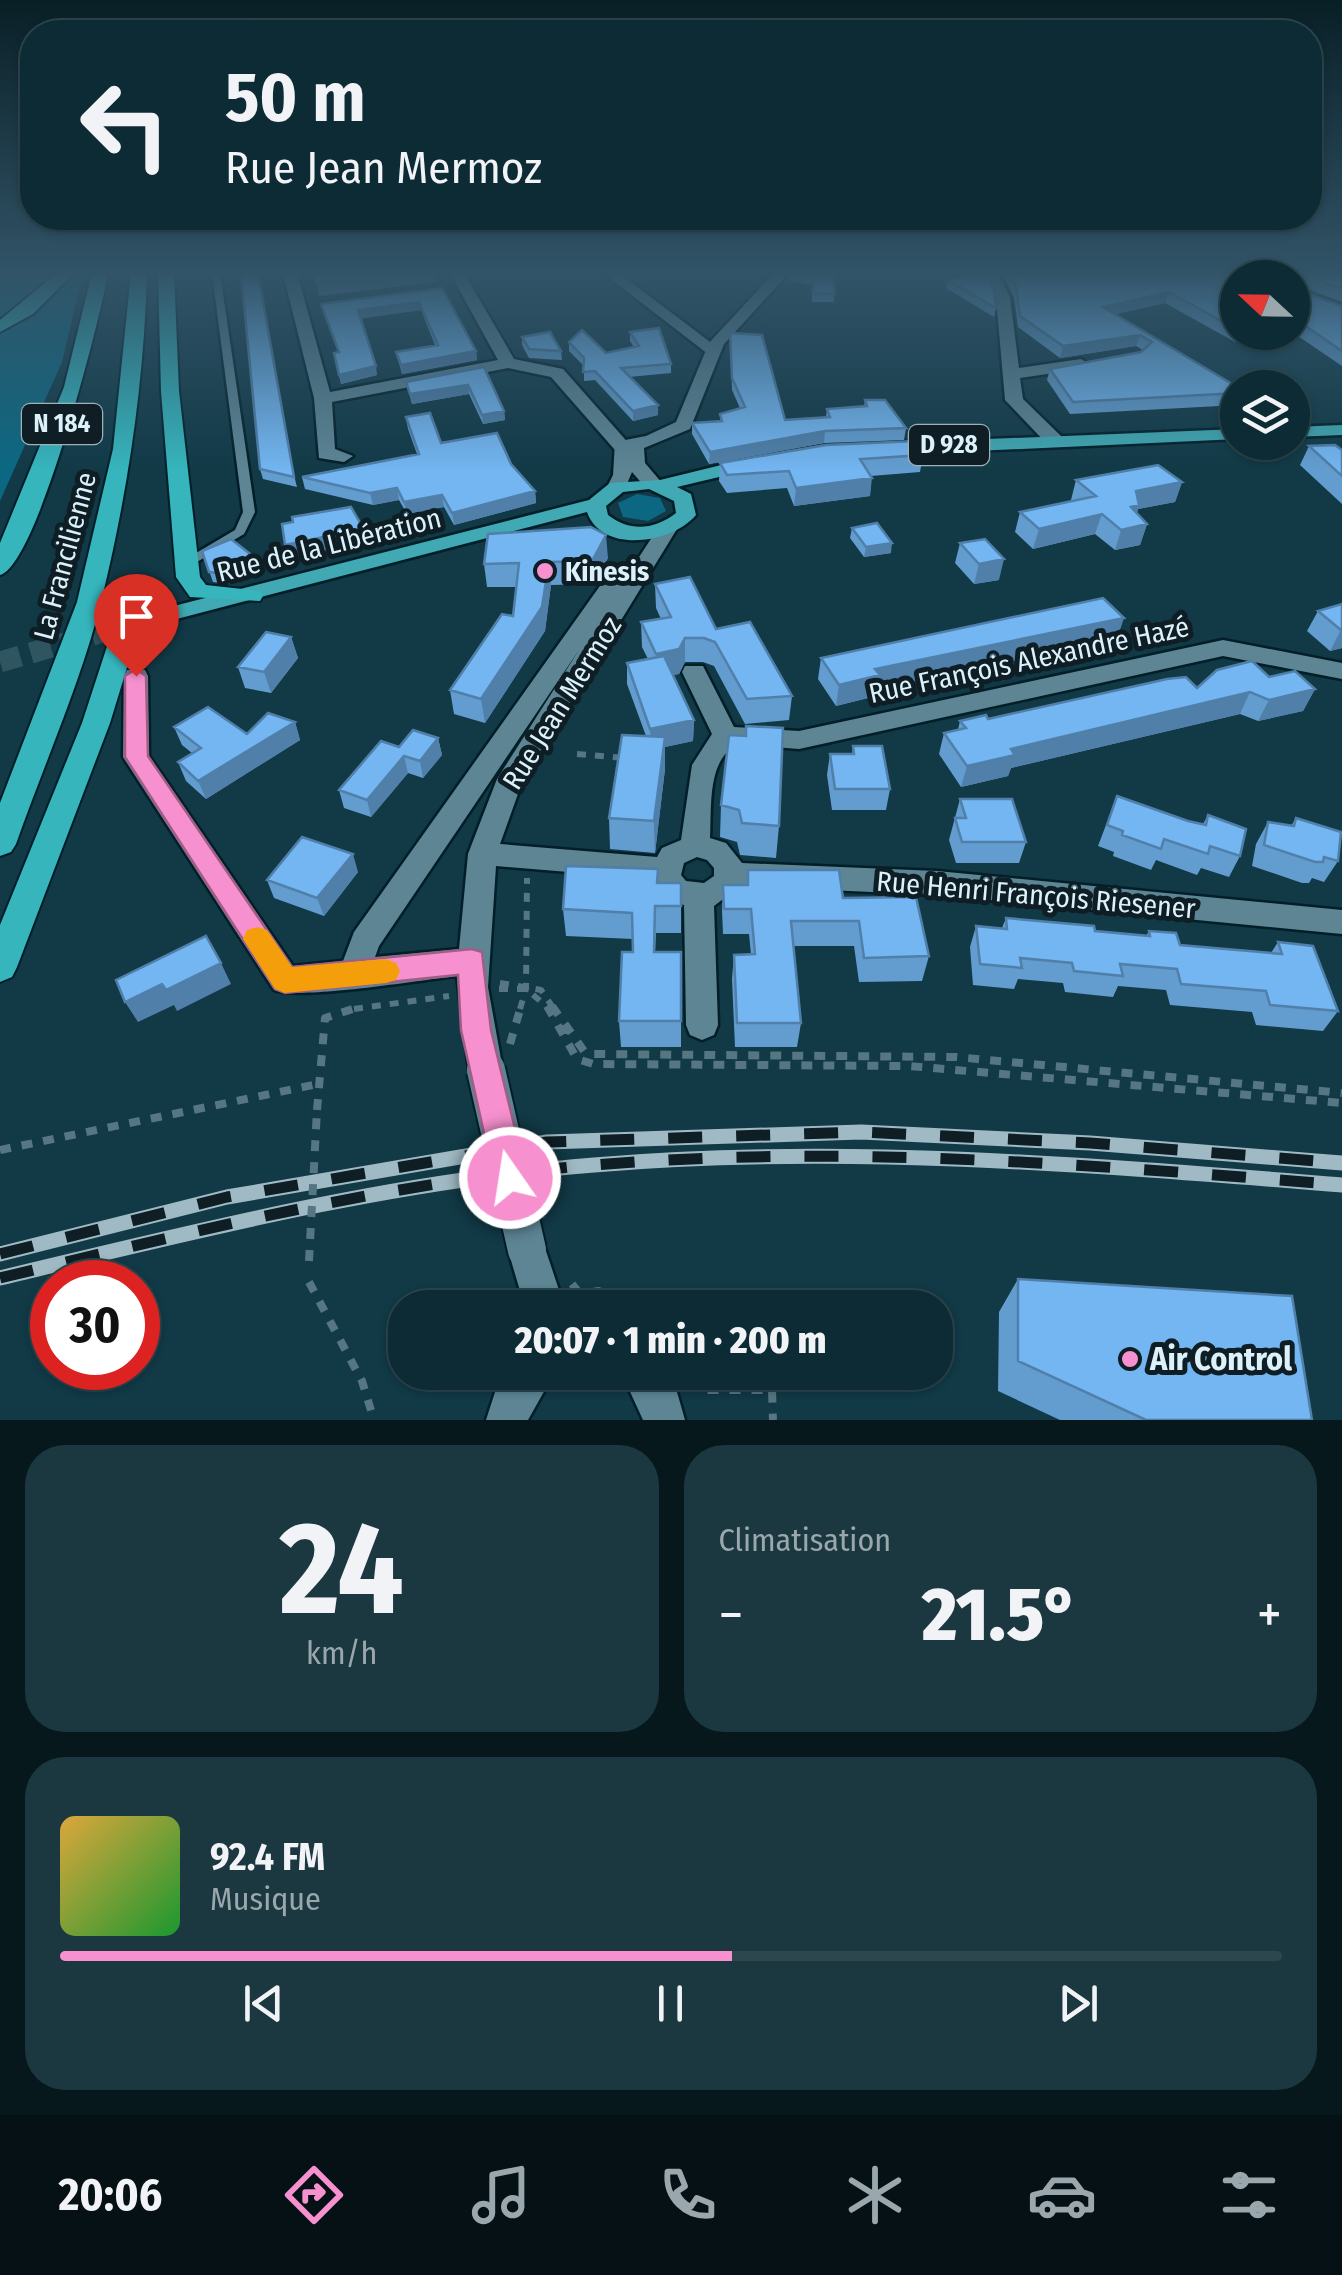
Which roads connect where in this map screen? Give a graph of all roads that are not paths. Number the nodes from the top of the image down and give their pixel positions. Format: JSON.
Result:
{"nodes":[{"id":1,"x":90,"y":339,"type":"edge"},
{"id":2,"x":136,"y":339,"type":"edge"},
{"id":3,"x":168,"y":339,"type":"edge"},
{"id":4,"x":225,"y":339,"type":"edge"},
{"id":5,"x":308,"y":339,"type":"edge"},
{"id":6,"x":495,"y":339,"type":"edge"},
{"id":7,"x":698,"y":339,"type":"edge"},
{"id":8,"x":722,"y":339,"type":"edge"},
{"id":9,"x":1008,"y":339,"type":"edge"},
{"id":10,"x":714,"y":351,"type":"junction"},
{"id":11,"x":1102,"y":360,"type":"edge"},
{"id":12,"x":508,"y":362,"type":"junction"},
{"id":13,"x":1012,"y":374,"type":"junction"},
{"id":14,"x":323,"y":398,"type":"junction"},
{"id":15,"x":1342,"y":430,"type":"edge"},
{"id":16,"x":1310,"y":431,"type":"edge"},
{"id":17,"x":1220,"y":435,"type":"edge"},
{"id":18,"x":1055,"y":441,"type":"junction"},
{"id":19,"x":628,"y":445,"type":"junction"},
{"id":20,"x":874,"y":450,"type":"edge"},
{"id":21,"x":344,"y":456,"type":"dead end"},
{"id":22,"x":776,"y":459,"type":"edge"},
{"id":23,"x":713,"y":472,"type":"junction"},
{"id":24,"x":657,"y":484,"type":"junction"},
{"id":25,"x":617,"y":487,"type":"junction"},
{"id":26,"x":684,"y":498,"type":"junction"},
{"id":27,"x":607,"y":519,"type":"junction"},
{"id":28,"x":667,"y":529,"type":"junction"},
{"id":29,"x":185,"y":565,"type":"junction"},
{"id":30,"x":0,"y":568,"type":"edge"},
{"id":31,"x":639,"y":577,"type":"junction"},
{"id":32,"x":251,"y":596,"type":"junction"},
{"id":33,"x":127,"y":626,"type":"joint"},
{"id":34,"x":694,"y":672,"type":"dead end"},
{"id":35,"x":1342,"y":672,"type":"edge"},
{"id":36,"x":136,"y":676,"type":"dead end"},
{"id":37,"x":727,"y":738,"type":"junction"},
{"id":38,"x":0,"y":844,"type":"edge"},
{"id":39,"x":696,"y":846,"type":"junction"},
{"id":40,"x":482,"y":854,"type":"junction"},
{"id":41,"x":666,"y":868,"type":"junction"},
{"id":42,"x":730,"y":874,"type":"junction"},
{"id":43,"x":700,"y":898,"type":"junction"},
{"id":44,"x":1342,"y":922,"type":"edge"},
{"id":45,"x":0,"y":967,"type":"edge"},
{"id":46,"x":362,"y":974,"type":"junction"},
{"id":47,"x":472,"y":980,"type":"junction"},
{"id":48,"x":702,"y":1025,"type":"dead end"},
{"id":49,"x":539,"y":1290,"type":"edge"},
{"id":50,"x":522,"y":1390,"type":"edge"},
{"id":51,"x":652,"y":1390,"type":"edge"},
{"id":52,"x":507,"y":1420,"type":"edge"},
{"id":53,"x":664,"y":1420,"type":"edge"}],
"edges":[{"from":1,"to":30,"type":"highway","name":"La Francilienne","number":"N 184"},
{"from":2,"to":38,"type":"highway","name":"La Francilienne","number":"N 184"},
{"from":3,"to":29,"type":"highway"},
{"from":4,"to":29,"type":"lane"},
{"from":5,"to":14,"type":"street"},
{"from":6,"to":12,"type":"street"},
{"from":7,"to":10,"type":"street"},
{"from":8,"to":10,"type":"street"},
{"from":9,"to":13,"type":"street"},
{"from":10,"to":19,"type":"street"},
{"from":11,"to":13,"type":"street"},
{"from":12,"to":14,"type":"street"},
{"from":12,"to":19,"type":"street"},
{"from":13,"to":18,"type":"street"},
{"from":14,"to":21,"type":"street"},
{"from":15,"to":16,"type":"main road"},
{"from":17,"to":18,"type":"main road","number":"D 928"},
{"from":18,"to":20,"type":"main road","number":"D 928"},
{"from":19,"to":24,"type":"street"},
{"from":19,"to":25,"type":"street"},
{"from":22,"to":23,"type":"main road"},
{"from":23,"to":24,"type":"main road"},
{"from":23,"to":26,"type":"main road"},
{"from":24,"to":25,"type":"main road"},
{"from":24,"to":26,"type":"main road"},
{"from":25,"to":27,"type":"main road"},
{"from":26,"to":28,"type":"main road"},
{"from":27,"to":28,"type":"main road","name":"Rue de la Libération"},
{"from":27,"to":31,"type":"street"},
{"from":27,"to":32,"type":"main road","name":"Rue de la Libération"},
{"from":28,"to":31,"type":"street","name":"Rue Jean Mermoz"},
{"from":29,"to":32,"type":"highway"},
{"from":31,"to":40,"type":"street","name":"Rue Jean Mermoz"},
{"from":31,"to":46,"type":"street","name":"Rue Jean Mermoz"},
{"from":32,"to":33,"type":"main road","name":"Rue de la Libération"},
{"from":33,"to":45,"type":"highway"},
{"from":34,"to":37,"type":"street"},
{"from":35,"to":37,"type":"street","name":"Rue François Alexandre Hazé"},
{"from":36,"to":46,"type":"street"},
{"from":37,"to":39,"type":"street"},
{"from":39,"to":41,"type":"street"},
{"from":39,"to":42,"type":"street"},
{"from":40,"to":41,"type":"street"},
{"from":40,"to":47,"type":"street","name":"Rue Jean Mermoz"},
{"from":41,"to":43,"type":"street"},
{"from":42,"to":43,"type":"street"},
{"from":42,"to":44,"type":"street","name":"Rue Henri François Riesener"},
{"from":43,"to":48,"type":"street"},
{"from":46,"to":47,"type":"street"},
{"from":47,"to":49,"type":"street","name":"Rue Jean Mermoz","bridge":true},
{"from":50,"to":52,"type":"street"},
{"from":51,"to":53,"type":"street"}]}
